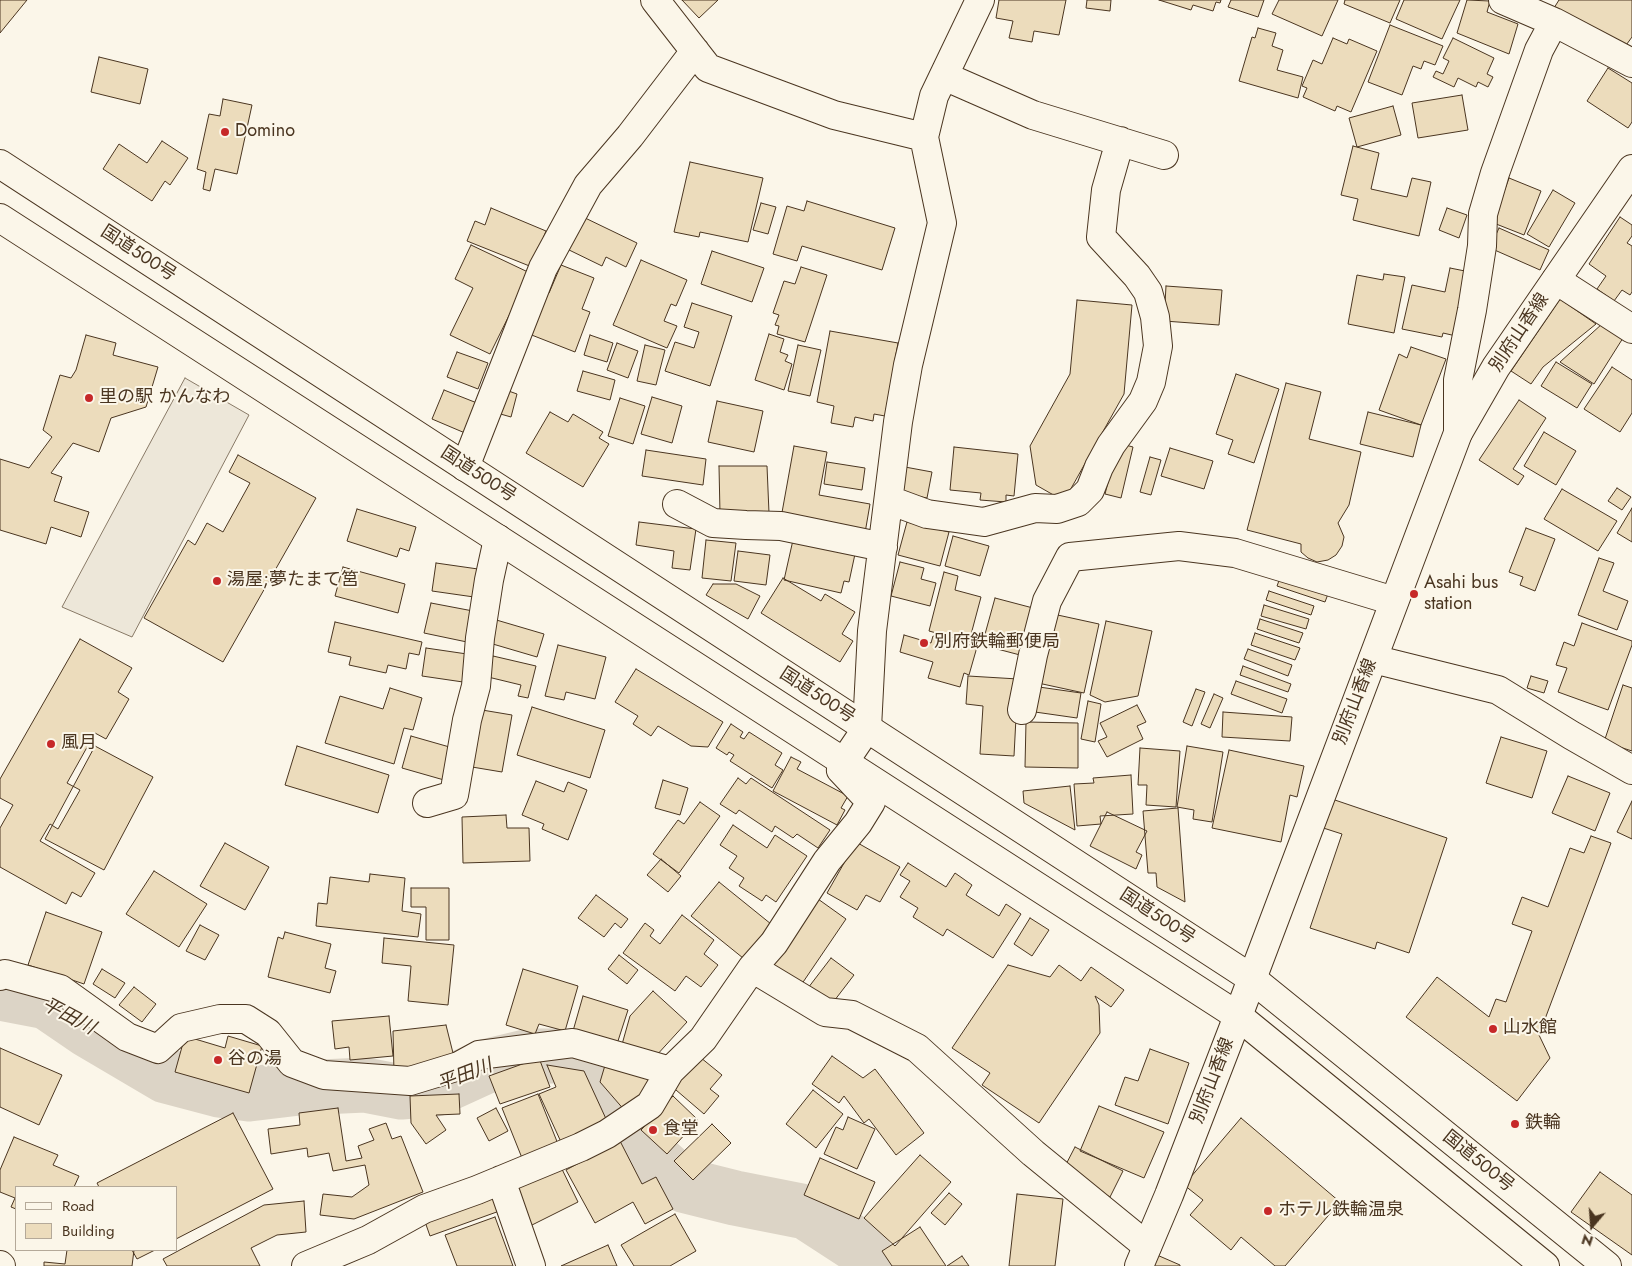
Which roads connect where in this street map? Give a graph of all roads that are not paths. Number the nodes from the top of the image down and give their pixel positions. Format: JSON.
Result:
{"nodes":[{"id":1,"x":655,"y":0,"type":"edge"},
{"id":2,"x":980,"y":0,"type":"edge"},
{"id":3,"x":1503,"y":0,"type":"edge"},
{"id":4,"x":1554,"y":22,"type":"junction"},
{"id":5,"x":695,"y":51,"type":"junction"},
{"id":6,"x":1632,"y":63,"type":"edge"},
{"id":7,"x":944,"y":76,"type":"junction"},
{"id":8,"x":924,"y":137,"type":"junction"},
{"id":9,"x":1120,"y":141,"type":"junction"},
{"id":10,"x":1164,"y":155,"type":"dead end"},
{"id":11,"x":0,"y":164,"type":"edge"},
{"id":12,"x":1632,"y":169,"type":"edge"},
{"id":13,"x":0,"y":218,"type":"edge"},
{"id":14,"x":1556,"y":280,"type":"junction"},
{"id":15,"x":1632,"y":329,"type":"edge"},
{"id":16,"x":1458,"y":433,"type":"junction"},
{"id":17,"x":465,"y":467,"type":"junction"},
{"id":18,"x":889,"y":500,"type":"junction"},
{"id":19,"x":677,"y":504,"type":"dead end"},
{"id":20,"x":498,"y":539,"type":"junction"},
{"id":21,"x":883,"y":547,"type":"junction"},
{"id":22,"x":1394,"y":601,"type":"junction"},
{"id":23,"x":1373,"y":659,"type":"junction"},
{"id":24,"x":1022,"y":710,"type":"dead end"},
{"id":25,"x":866,"y":728,"type":"junction"},
{"id":26,"x":844,"y":762,"type":"junction"},
{"id":27,"x":1632,"y":770,"type":"edge"},
{"id":28,"x":427,"y":803,"type":"dead end"},
{"id":29,"x":752,"y":968,"type":"junction"},
{"id":30,"x":0,"y":976,"type":"edge"},
{"id":31,"x":1251,"y":978,"type":"junction"},
{"id":32,"x":1238,"y":1016,"type":"junction"},
{"id":33,"x":670,"y":1071,"type":"junction"},
{"id":34,"x":501,"y":1180,"type":"junction"},
{"id":35,"x":1143,"y":1256,"type":"edge"},
{"id":36,"x":344,"y":1259,"type":"edge"},
{"id":37,"x":306,"y":1266,"type":"edge"},
{"id":38,"x":531,"y":1266,"type":"edge"},
{"id":39,"x":1545,"y":1266,"type":"edge"},
{"id":40,"x":1607,"y":1266,"type":"edge"}],
"edges":[{"from":1,"to":5,"type":"main road"},
{"from":2,"to":7,"type":"main road"},
{"from":3,"to":4,"type":"main road"},
{"from":4,"to":6,"type":"main road"},
{"from":4,"to":16,"type":"main road"},
{"from":5,"to":8,"type":"main road"},
{"from":5,"to":17,"type":"main road"},
{"from":7,"to":8,"type":"main road"},
{"from":7,"to":9,"type":"main road"},
{"from":8,"to":18,"type":"main road"},
{"from":9,"to":10,"type":"main road"},
{"from":9,"to":18,"type":"main road"},
{"from":11,"to":17,"type":"main road","name":"国道500号"},
{"from":12,"to":14,"type":"main road","name":"別府山香線"},
{"from":13,"to":20,"type":"main road"},
{"from":14,"to":15,"type":"main road"},
{"from":14,"to":16,"type":"main road","name":"別府山香線"},
{"from":16,"to":22,"type":"main road","name":"別府山香線"},
{"from":17,"to":25,"type":"main road","name":"国道500号"},
{"from":18,"to":21,"type":"main road"},
{"from":19,"to":21,"type":"main road"},
{"from":20,"to":26,"type":"main road"},
{"from":20,"to":28,"type":"main road"},
{"from":21,"to":25,"type":"main road"},
{"from":22,"to":23,"type":"main road","name":"別府山香線"},
{"from":22,"to":24,"type":"main road"},
{"from":23,"to":27,"type":"main road"},
{"from":23,"to":31,"type":"main road","name":"別府山香線"},
{"from":25,"to":26,"type":"main road"},
{"from":25,"to":31,"type":"main road","name":"国道500号"},
{"from":26,"to":29,"type":"main road"},
{"from":26,"to":32,"type":"main road"},
{"from":29,"to":33,"type":"main road"},
{"from":29,"to":35,"type":"main road"},
{"from":30,"to":33,"type":"main road"},
{"from":31,"to":32,"type":"main road","name":"別府山香線"},
{"from":31,"to":40,"type":"main road","name":"国道500号"},
{"from":32,"to":35,"type":"main road","name":"別府山香線"},
{"from":32,"to":39,"type":"main road"},
{"from":33,"to":34,"type":"main road"},
{"from":34,"to":36,"type":"main road"},
{"from":34,"to":38,"type":"main road"},
{"from":36,"to":37,"type":"main road"}]}
